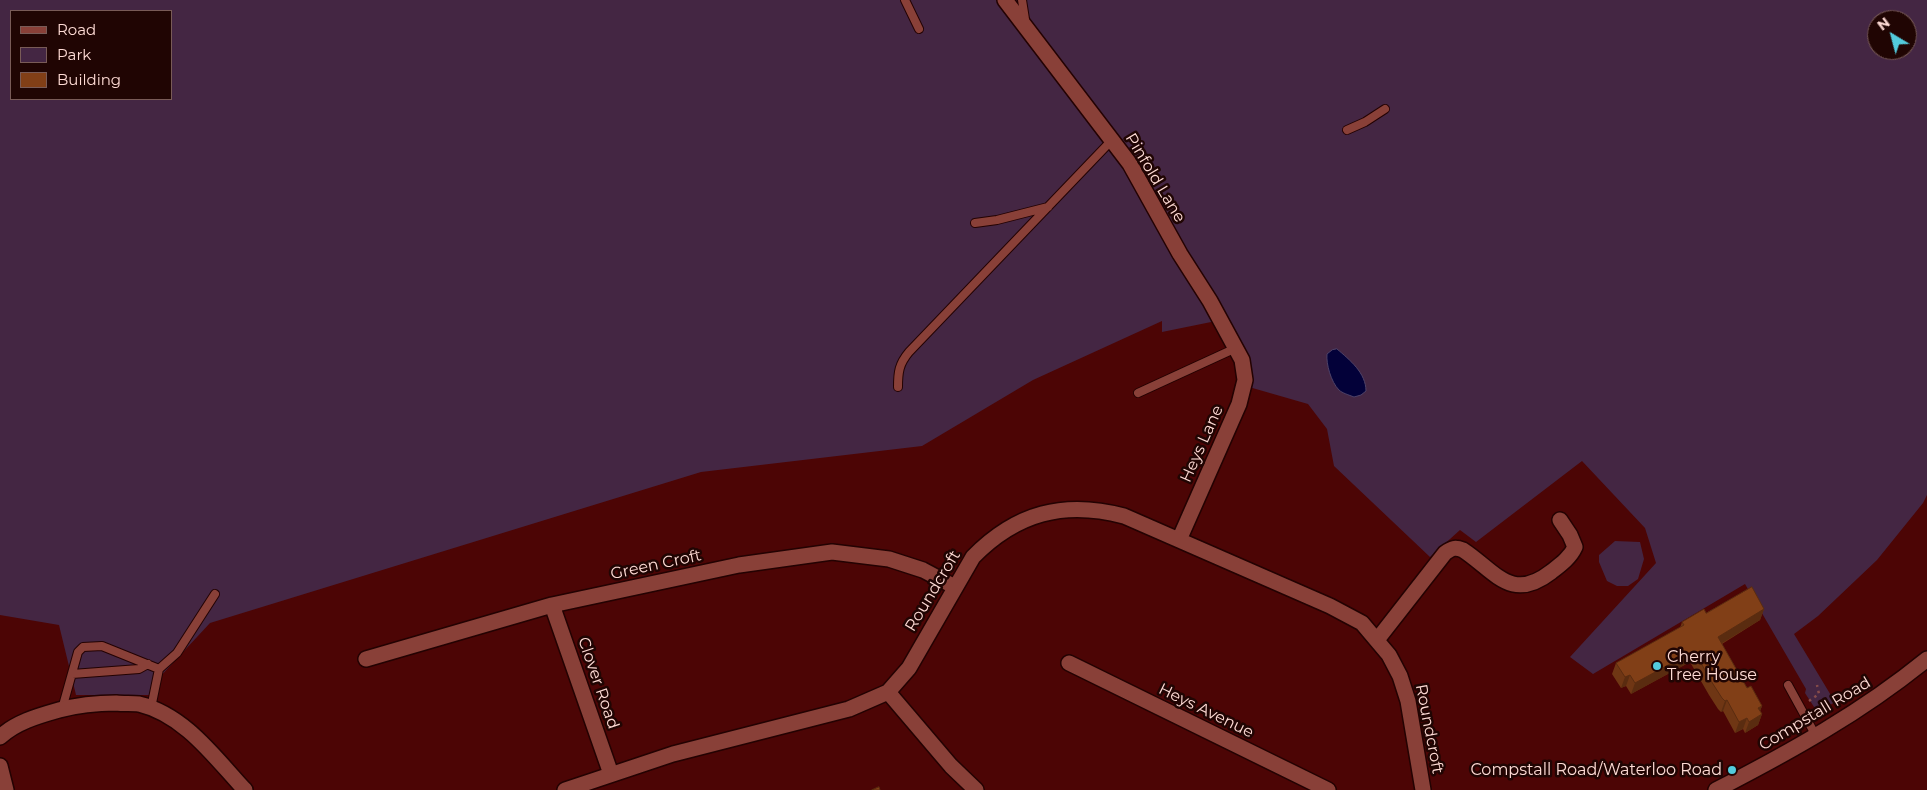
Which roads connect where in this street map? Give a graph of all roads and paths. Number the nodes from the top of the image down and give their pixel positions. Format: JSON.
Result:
{"nodes":[{"id":1,"x":905,"y":0,"type":"edge"},
{"id":2,"x":1005,"y":0,"type":"edge"},
{"id":3,"x":1022,"y":0,"type":"edge"},
{"id":4,"x":1023,"y":23,"type":"junction"},
{"id":5,"x":919,"y":29,"type":"dead end"},
{"id":6,"x":1386,"y":109,"type":"dead end"},
{"id":7,"x":1347,"y":130,"type":"dead end"},
{"id":8,"x":1112,"y":140,"type":"junction"},
{"id":9,"x":1048,"y":206,"type":"junction"},
{"id":10,"x":975,"y":223,"type":"dead end"},
{"id":11,"x":1239,"y":354,"type":"junction"},
{"id":12,"x":898,"y":387,"type":"dead end"},
{"id":13,"x":1138,"y":393,"type":"dead end"},
{"id":14,"x":1560,"y":520,"type":"dead end"},
{"id":15,"x":1179,"y":540,"type":"junction"},
{"id":16,"x":955,"y":587,"type":"junction"},
{"id":17,"x":215,"y":594,"type":"dead end"},
{"id":18,"x":552,"y":604,"type":"junction"},
{"id":19,"x":1377,"y":640,"type":"junction"},
{"id":20,"x":366,"y":659,"type":"dead end"},
{"id":21,"x":1927,"y":659,"type":"edge"},
{"id":22,"x":1069,"y":663,"type":"dead end"},
{"id":23,"x":148,"y":664,"type":"junction"},
{"id":24,"x":159,"y":670,"type":"junction"},
{"id":25,"x":72,"y":674,"type":"junction"},
{"id":26,"x":1788,"y":684,"type":"dead end"},
{"id":27,"x":1817,"y":685,"type":"dead end"},
{"id":28,"x":888,"y":692,"type":"junction"},
{"id":29,"x":145,"y":706,"type":"junction"},
{"id":30,"x":1799,"y":707,"type":"junction"},
{"id":31,"x":62,"y":709,"type":"junction"},
{"id":32,"x":0,"y":736,"type":"edge"},
{"id":33,"x":1816,"y":736,"type":"junction"},
{"id":34,"x":0,"y":766,"type":"edge"},
{"id":35,"x":611,"y":774,"type":"junction"},
{"id":36,"x":6,"y":790,"type":"edge"},
{"id":37,"x":245,"y":790,"type":"edge"},
{"id":38,"x":565,"y":790,"type":"edge"},
{"id":39,"x":976,"y":790,"type":"edge"},
{"id":40,"x":1328,"y":790,"type":"edge"},
{"id":41,"x":1423,"y":790,"type":"edge"},
{"id":42,"x":1716,"y":790,"type":"edge"}],
"edges":[{"from":1,"to":5,"type":"lane"},
{"from":2,"to":4,"type":"street","name":"Pinfold Lane"},
{"from":3,"to":4,"type":"lane"},
{"from":4,"to":8,"type":"street","name":"Pinfold Lane"},
{"from":6,"to":7,"type":"lane"},
{"from":8,"to":9,"type":"lane"},
{"from":8,"to":11,"type":"street","name":"Pinfold Lane"},
{"from":9,"to":10,"type":"lane"},
{"from":9,"to":12,"type":"lane"},
{"from":11,"to":13,"type":"lane"},
{"from":11,"to":15,"type":"street","name":"Heys Lane"},
{"from":14,"to":19,"type":"street"},
{"from":15,"to":16,"type":"street","name":"Roundcroft"},
{"from":15,"to":19,"type":"street","name":"Roundcroft"},
{"from":16,"to":18,"type":"street","name":"Green Croft"},
{"from":16,"to":28,"type":"street","name":"Roundcroft"},
{"from":17,"to":24,"type":"lane"},
{"from":18,"to":20,"type":"street","name":"Green Croft"},
{"from":18,"to":35,"type":"street","name":"Clover Road"},
{"from":19,"to":41,"type":"street","name":"Roundcroft"},
{"from":21,"to":33,"type":"street","name":"Compstall Road"},
{"from":22,"to":40,"type":"street","name":"Heys Avenue"},
{"from":23,"to":24,"type":"lane"},
{"from":23,"to":25,"type":"lane"},
{"from":23,"to":25,"type":"lane"},
{"from":24,"to":29,"type":"lane"},
{"from":25,"to":31,"type":"lane"},
{"from":26,"to":30,"type":"lane"},
{"from":27,"to":30,"type":"path"},
{"from":28,"to":35,"type":"street","name":"Roundcroft"},
{"from":28,"to":39,"type":"street"},
{"from":29,"to":31,"type":"street"},
{"from":29,"to":37,"type":"street"},
{"from":30,"to":33,"type":"lane"},
{"from":31,"to":32,"type":"street"},
{"from":33,"to":42,"type":"street","name":"Compstall Road"},
{"from":34,"to":36,"type":"street"},
{"from":35,"to":38,"type":"street","name":"Roundcroft"}]}
